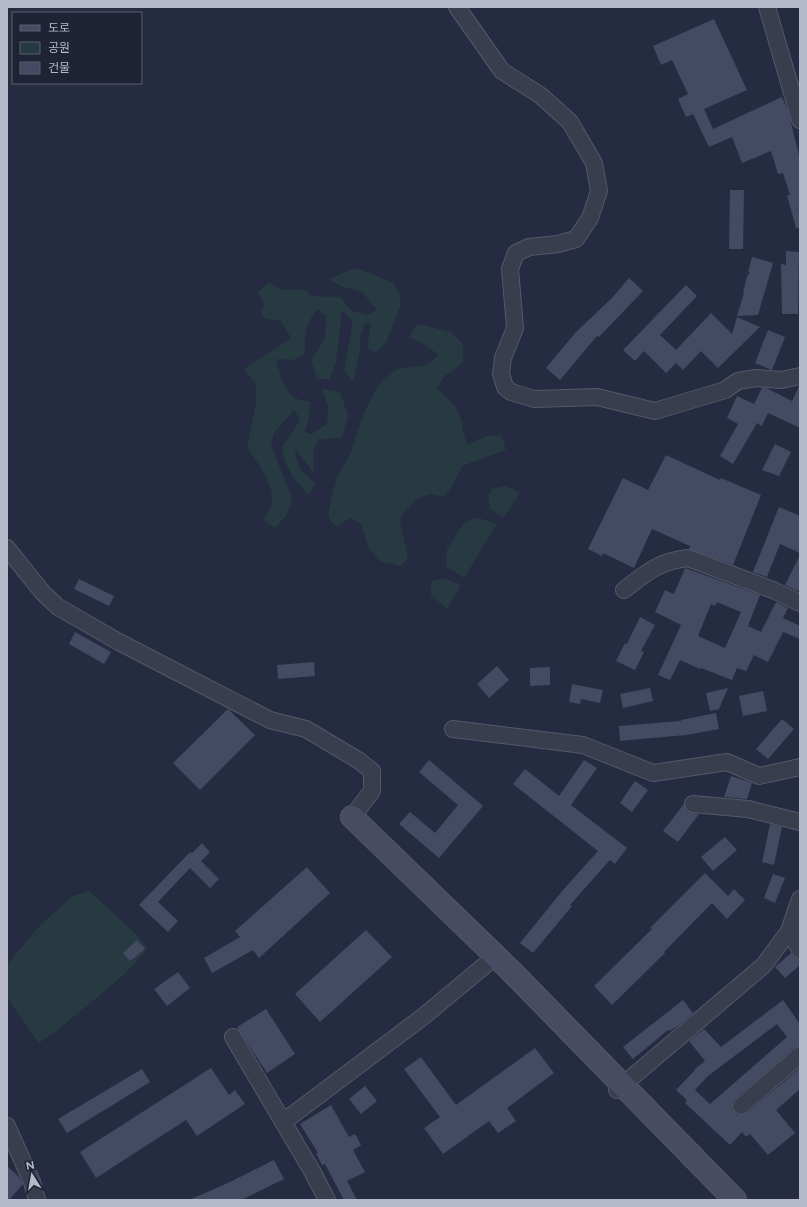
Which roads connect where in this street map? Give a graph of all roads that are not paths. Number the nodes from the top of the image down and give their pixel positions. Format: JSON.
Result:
{"nodes":[{"id":1,"x":457,"y":7,"type":"edge"},
{"id":2,"x":766,"y":7,"type":"edge"},
{"id":3,"x":800,"y":120,"type":"edge"},
{"id":4,"x":800,"y":376,"type":"edge"},
{"id":5,"x":7,"y":548,"type":"edge"},
{"id":6,"x":624,"y":590,"type":"dead end"},
{"id":7,"x":800,"y":603,"type":"edge"},
{"id":8,"x":452,"y":728,"type":"dead end"},
{"id":9,"x":800,"y":767,"type":"edge"},
{"id":10,"x":693,"y":804,"type":"dead end"},
{"id":11,"x":352,"y":817,"type":"joint"},
{"id":12,"x":800,"y":822,"type":"edge"},
{"id":13,"x":800,"y":900,"type":"edge"},
{"id":14,"x":795,"y":931,"type":"edge"},
{"id":15,"x":800,"y":950,"type":"edge"},
{"id":16,"x":496,"y":956,"type":"junction"},
{"id":17,"x":233,"y":1037,"type":"dead end"},
{"id":18,"x":800,"y":1055,"type":"edge"},
{"id":19,"x":617,"y":1090,"type":"dead end"},
{"id":20,"x":740,"y":1106,"type":"dead end"},
{"id":21,"x":283,"y":1122,"type":"junction"},
{"id":22,"x":7,"y":1126,"type":"edge"},
{"id":23,"x":37,"y":1200,"type":"edge"},
{"id":24,"x":327,"y":1200,"type":"edge"},
{"id":25,"x":735,"y":1200,"type":"edge"}],
"edges":[{"from":1,"to":4,"type":"street"},
{"from":2,"to":3,"type":"street"},
{"from":5,"to":11,"type":"street"},
{"from":6,"to":7,"type":"street"},
{"from":8,"to":9,"type":"street"},
{"from":10,"to":12,"type":"street"},
{"from":11,"to":16,"type":"main road"},
{"from":13,"to":14,"type":"street"},
{"from":14,"to":15,"type":"street"},
{"from":14,"to":19,"type":"street"},
{"from":16,"to":21,"type":"street"},
{"from":16,"to":25,"type":"main road"},
{"from":17,"to":21,"type":"street"},
{"from":18,"to":20,"type":"street"},
{"from":21,"to":24,"type":"street"},
{"from":22,"to":23,"type":"street"}]}
